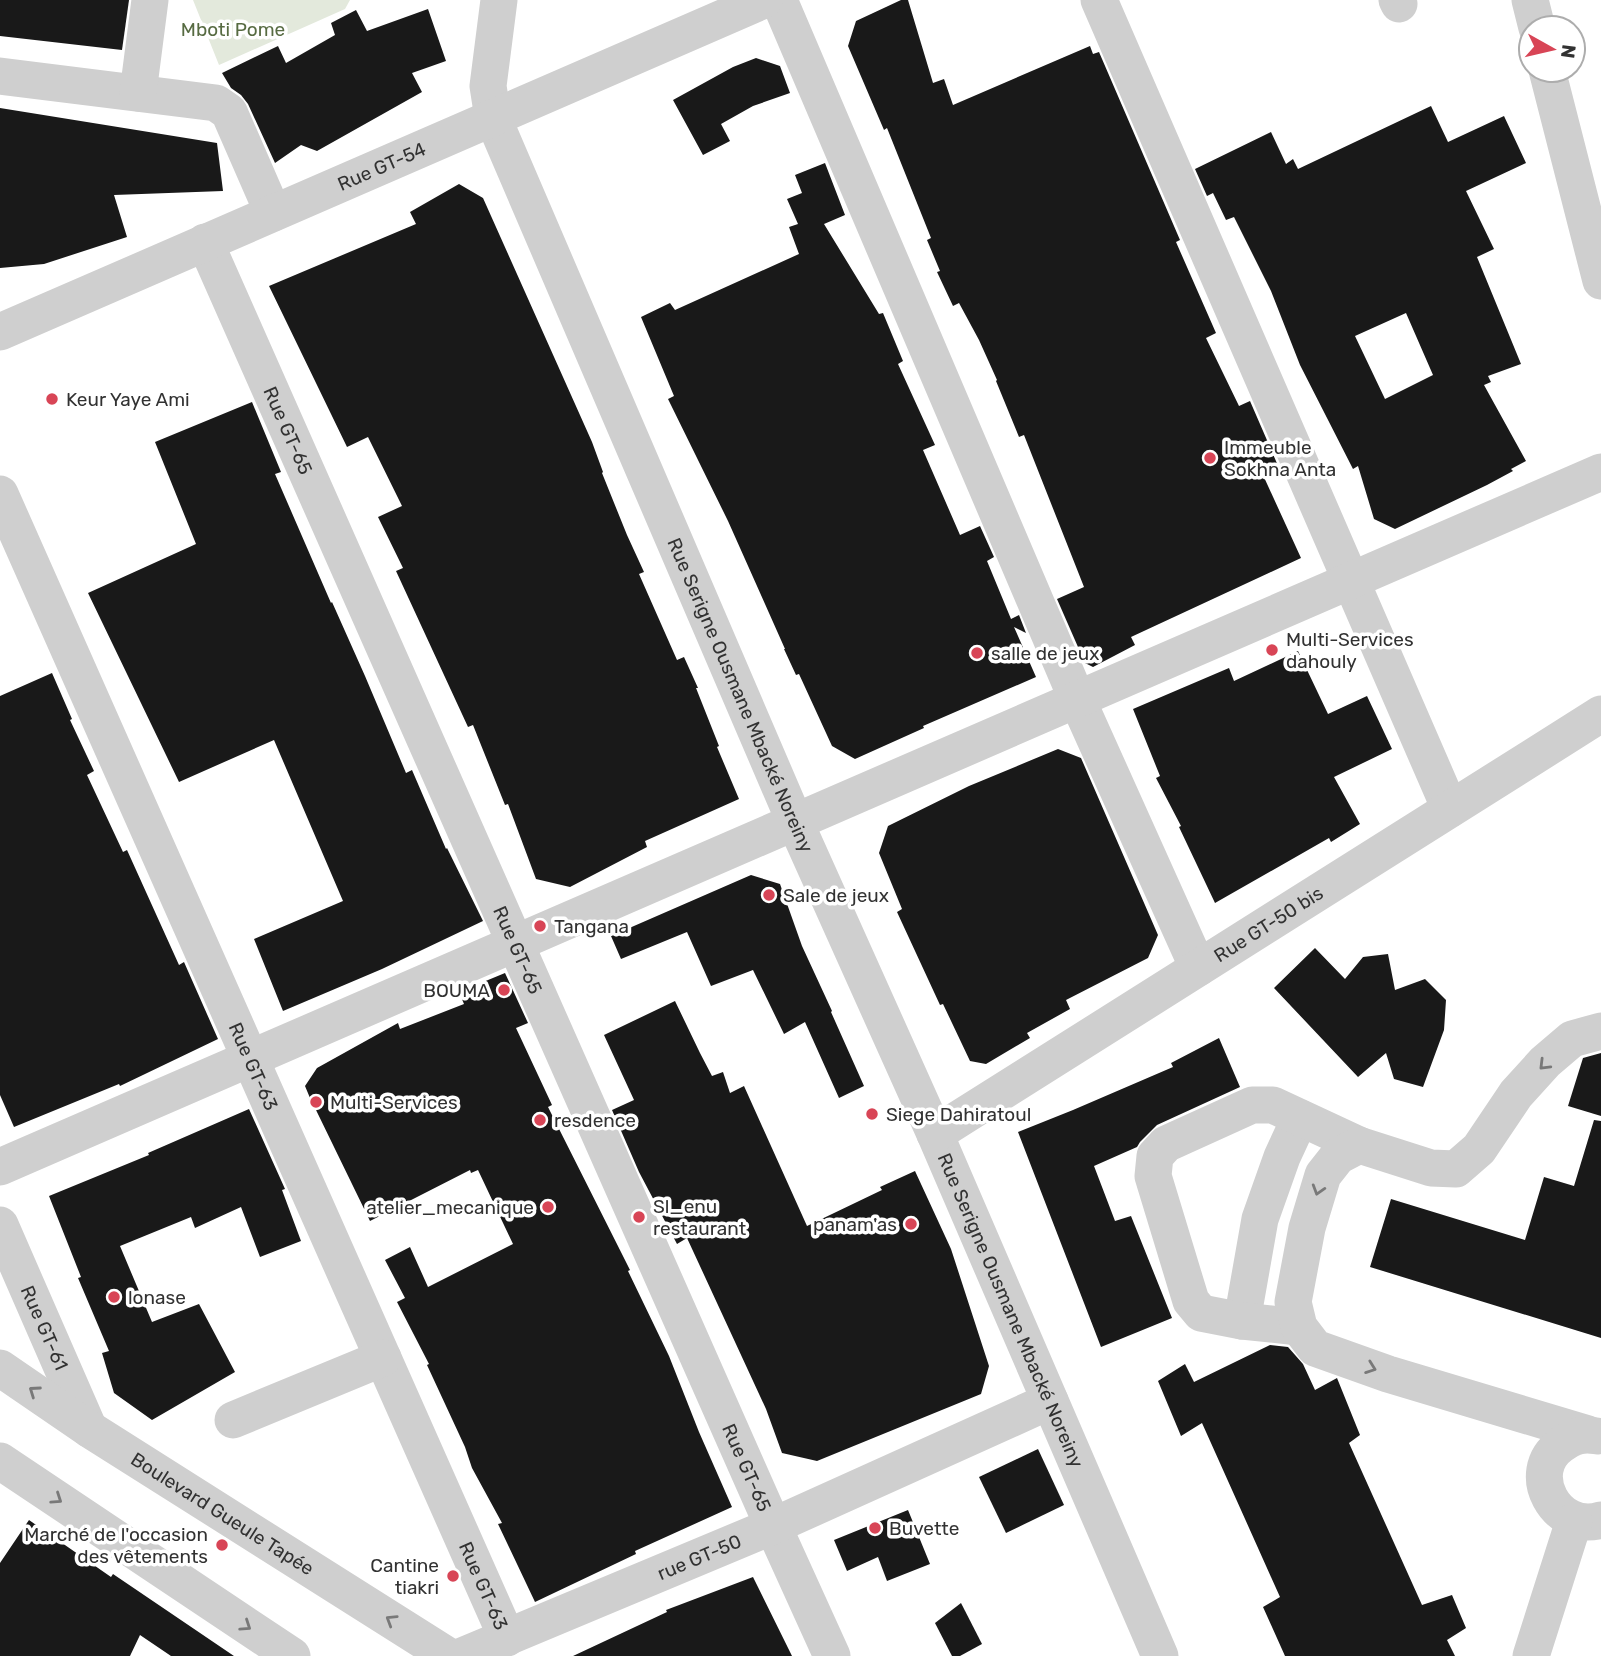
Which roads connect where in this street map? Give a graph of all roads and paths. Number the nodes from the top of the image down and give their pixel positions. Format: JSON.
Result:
{"nodes":[{"id":1,"x":150,"y":0,"type":"edge"},
{"id":2,"x":499,"y":0,"type":"edge"},
{"id":3,"x":764,"y":0,"type":"edge"},
{"id":4,"x":779,"y":0,"type":"edge"},
{"id":5,"x":1099,"y":0,"type":"edge"},
{"id":6,"x":0,"y":76,"type":"edge"},
{"id":7,"x":1551,"y":84,"type":"edge"},
{"id":8,"x":138,"y":93,"type":"junction"},
{"id":9,"x":490,"y":102,"type":"junction"},
{"id":10,"x":273,"y":214,"type":"junction"},
{"id":11,"x":205,"y":242,"type":"junction"},
{"id":12,"x":1601,"y":281,"type":"edge"},
{"id":13,"x":0,"y":332,"type":"edge"},
{"id":14,"x":1601,"y":472,"type":"edge"},
{"id":15,"x":0,"y":494,"type":"edge"},
{"id":16,"x":1350,"y":581,"type":"junction"},
{"id":17,"x":1077,"y":699,"type":"junction"},
{"id":18,"x":1601,"y":714,"type":"edge"},
{"id":19,"x":1450,"y":809,"type":"junction"},
{"id":20,"x":794,"y":822,"type":"junction"},
{"id":21,"x":515,"y":943,"type":"junction"},
{"id":22,"x":1198,"y":968,"type":"junction"},
{"id":23,"x":1601,"y":1031,"type":"edge"},
{"id":24,"x":250,"y":1059,"type":"junction"},
{"id":25,"x":1300,"y":1118,"type":"junction"},
{"id":26,"x":935,"y":1133,"type":"junction"},
{"id":27,"x":1359,"y":1145,"type":"junction"},
{"id":28,"x":0,"y":1167,"type":"edge"},
{"id":29,"x":0,"y":1225,"type":"edge"},
{"id":30,"x":1242,"y":1321,"type":"junction"},
{"id":31,"x":1299,"y":1327,"type":"junction"},
{"id":32,"x":383,"y":1358,"type":"junction"},
{"id":33,"x":0,"y":1368,"type":"edge"},
{"id":34,"x":1050,"y":1401,"type":"junction"},
{"id":35,"x":233,"y":1420,"type":"dead end"},
{"id":36,"x":89,"y":1429,"type":"junction"},
{"id":37,"x":1595,"y":1436,"type":"edge"},
{"id":38,"x":0,"y":1461,"type":"edge"},
{"id":39,"x":1588,"y":1520,"type":"edge"},
{"id":40,"x":773,"y":1527,"type":"junction"},
{"id":41,"x":507,"y":1638,"type":"junction"},
{"id":42,"x":292,"y":1656,"type":"edge"},
{"id":43,"x":448,"y":1656,"type":"edge"},
{"id":44,"x":462,"y":1656,"type":"edge"},
{"id":45,"x":832,"y":1656,"type":"edge"},
{"id":46,"x":1160,"y":1656,"type":"edge"},
{"id":47,"x":1531,"y":1656,"type":"edge"}],
"edges":[{"from":1,"to":8,"type":"street"},
{"from":2,"to":9,"type":"street"},
{"from":3,"to":9,"type":"street","name":"Rue GT-54"},
{"from":4,"to":17,"type":"street"},
{"from":5,"to":16,"type":"street"},
{"from":6,"to":8,"type":"street"},
{"from":7,"to":12,"type":"street"},
{"from":8,"to":10,"type":"street"},
{"from":9,"to":10,"type":"street","name":"Rue GT-54"},
{"from":9,"to":20,"type":"street","name":"Rue Serigne Ousmane Mbacké Noreiny"},
{"from":10,"to":11,"type":"street","name":"Rue GT-54"},
{"from":11,"to":13,"type":"street","name":"Rue GT-54"},
{"from":11,"to":21,"type":"street","name":"Rue GT-65"},
{"from":14,"to":16,"type":"street"},
{"from":15,"to":24,"type":"street","name":"Rue GT-63"},
{"from":16,"to":17,"type":"street"},
{"from":16,"to":19,"type":"street"},
{"from":17,"to":20,"type":"street"},
{"from":17,"to":22,"type":"street"},
{"from":18,"to":19,"type":"street","name":"Rue GT-50 bis"},
{"from":19,"to":22,"type":"street","name":"Rue GT-50 bis"},
{"from":20,"to":21,"type":"street"},
{"from":20,"to":26,"type":"street","name":"Rue Serigne Ousmane Mbacké Noreiny"},
{"from":21,"to":24,"type":"street"},
{"from":21,"to":40,"type":"street","name":"Rue GT-65"},
{"from":22,"to":26,"type":"street","name":"Rue GT-50 bis"},
{"from":23,"to":27,"type":"street","one_way":true},
{"from":24,"to":28,"type":"street"},
{"from":24,"to":32,"type":"street","name":"Rue GT-63"},
{"from":25,"to":27,"type":"street"},
{"from":25,"to":30,"type":"street"},
{"from":25,"to":30,"type":"street"},
{"from":26,"to":34,"type":"street","name":"Rue Serigne Ousmane Mbacké Noreiny"},
{"from":27,"to":31,"type":"street","one_way":true},
{"from":29,"to":36,"type":"street","name":"Rue GT-61"},
{"from":30,"to":31,"type":"street"},
{"from":31,"to":37,"type":"street","one_way":true},
{"from":32,"to":35,"type":"street"},
{"from":32,"to":41,"type":"street","name":"Rue GT-63"},
{"from":36,"to":33,"type":"street","name":"Boulevard Gueule Tapée","one_way":true},
{"from":34,"to":40,"type":"street","name":"rue GT-50"},
{"from":34,"to":46,"type":"street","name":"Rue Serigne Ousmane Mbacké Noreiny"},
{"from":43,"to":36,"type":"street","name":"Boulevard Gueule Tapée","one_way":true},
{"from":37,"to":39,"type":"street"},
{"from":38,"to":42,"type":"street","one_way":true},
{"from":39,"to":47,"type":"street"},
{"from":40,"to":41,"type":"street","name":"rue GT-50"},
{"from":40,"to":45,"type":"street","name":"Rue GT-65"},
{"from":41,"to":44,"type":"street","name":"rue GT-50"}]}
